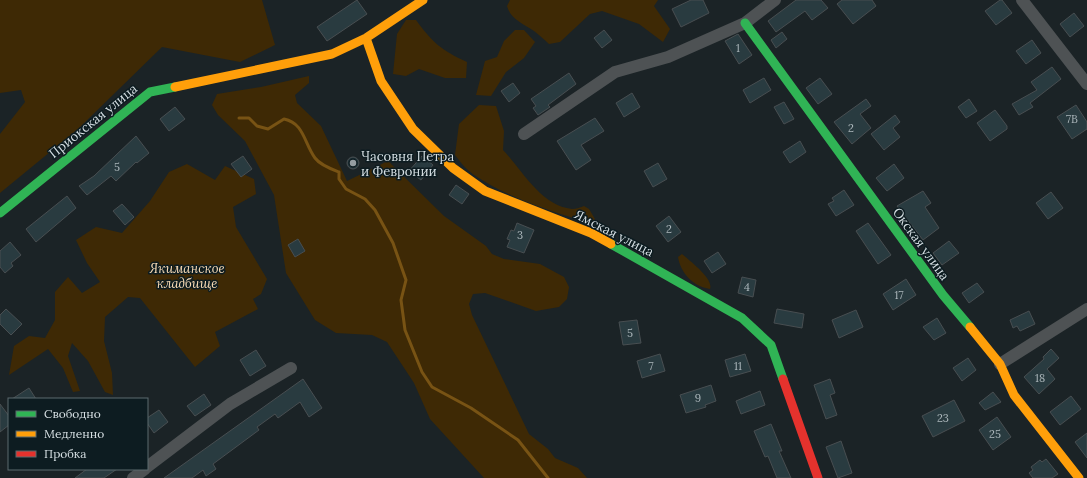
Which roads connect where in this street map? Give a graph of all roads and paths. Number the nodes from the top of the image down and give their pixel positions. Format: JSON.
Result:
{"nodes":[{"id":1,"x":422,"y":0,"type":"edge"},
{"id":2,"x":775,"y":0,"type":"edge"},
{"id":3,"x":1022,"y":0,"type":"edge"},
{"id":4,"x":745,"y":23,"type":"junction"},
{"id":5,"x":366,"y":38,"type":"junction"},
{"id":6,"x":1087,"y":84,"type":"edge"},
{"id":7,"x":524,"y":134,"type":"dead end"},
{"id":8,"x":0,"y":213,"type":"edge"},
{"id":9,"x":1087,"y":309,"type":"edge"},
{"id":10,"x":1000,"y":364,"type":"junction"},
{"id":11,"x":291,"y":368,"type":"dead end"},
{"id":12,"x":148,"y":466,"type":"edge"},
{"id":13,"x":143,"y":470,"type":"edge"},
{"id":14,"x":133,"y":478,"type":"edge"},
{"id":15,"x":818,"y":478,"type":"edge"},
{"id":16,"x":1079,"y":478,"type":"edge"}],
"edges":[{"from":1,"to":5,"type":"street","name":"Приокская улица"},
{"from":2,"to":4,"type":"street"},
{"from":3,"to":6,"type":"street"},
{"from":4,"to":7,"type":"street"},
{"from":4,"to":10,"type":"street","name":"Окская улица"},
{"from":5,"to":8,"type":"street","name":"Приокская улица"},
{"from":5,"to":15,"type":"street","name":"Ямская улица"},
{"from":9,"to":10,"type":"street"},
{"from":10,"to":16,"type":"street","name":"Окская улица"},
{"from":11,"to":12,"type":"street"},
{"from":13,"to":14,"type":"street"}]}
